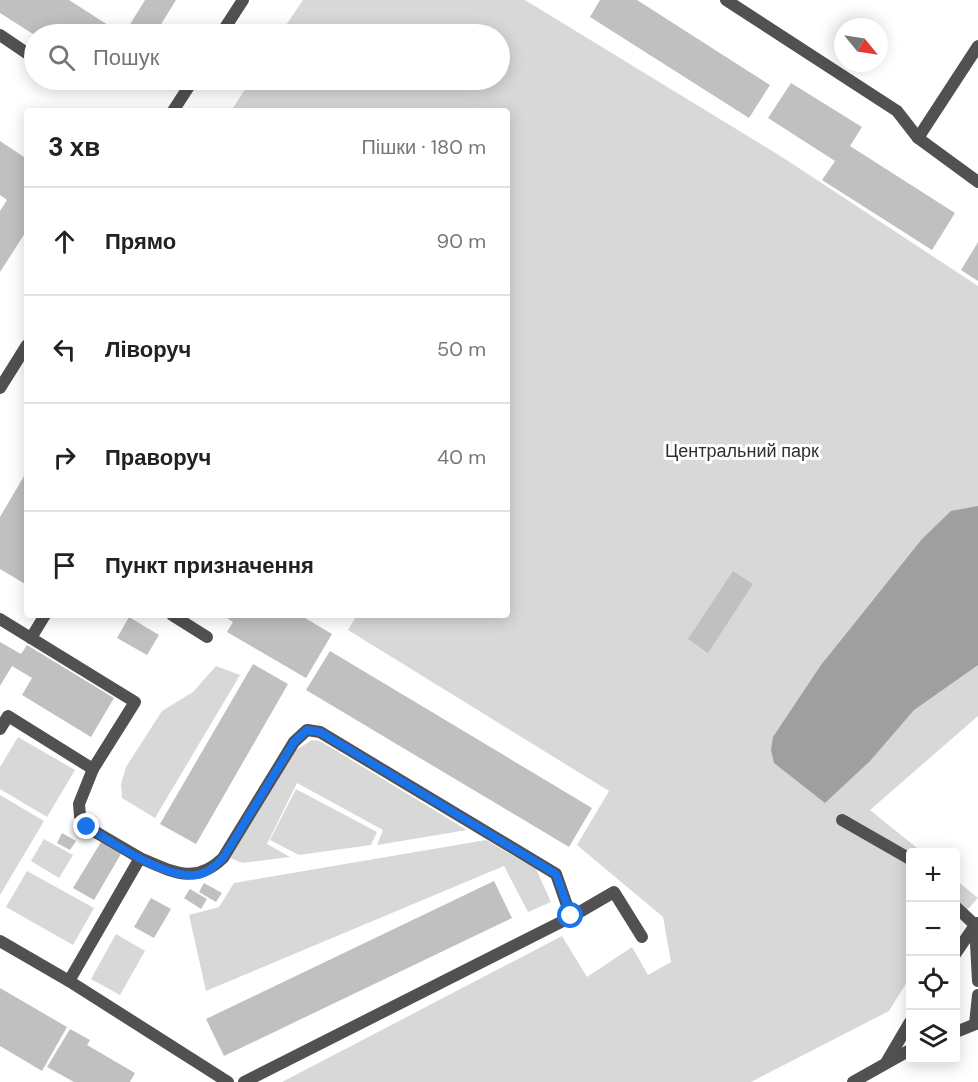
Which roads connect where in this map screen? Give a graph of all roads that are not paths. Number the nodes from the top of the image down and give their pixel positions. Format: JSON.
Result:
{"nodes":[{"id":1,"x":243,"y":0,"type":"edge"},
{"id":2,"x":726,"y":0,"type":"edge"},
{"id":3,"x":227,"y":24,"type":"edge"},
{"id":4,"x":0,"y":35,"type":"edge"},
{"id":5,"x":978,"y":46,"type":"edge"},
{"id":6,"x":24,"y":51,"type":"edge"},
{"id":7,"x":187,"y":90,"type":"edge"},
{"id":8,"x":175,"y":108,"type":"edge"},
{"id":9,"x":918,"y":138,"type":"junction"},
{"id":10,"x":978,"y":182,"type":"edge"},
{"id":11,"x":24,"y":350,"type":"edge"},
{"id":12,"x":0,"y":388,"type":"edge"},
{"id":13,"x":43,"y":618,"type":"edge"},
{"id":14,"x":177,"y":618,"type":"edge"},
{"id":15,"x":0,"y":619,"type":"edge"},
{"id":16,"x":207,"y":637,"type":"dead end"},
{"id":17,"x":31,"y":638,"type":"junction"},
{"id":18,"x":0,"y":729,"type":"edge"},
{"id":19,"x":93,"y":769,"type":"junction"},
{"id":20,"x":842,"y":820,"type":"dead end"},
{"id":21,"x":906,"y":857,"type":"edge"},
{"id":22,"x":140,"y":858,"type":"junction"},
{"id":23,"x":960,"y":910,"type":"edge"},
{"id":24,"x":571,"y":916,"type":"junction"},
{"id":25,"x":977,"y":924,"type":"edge"},
{"id":26,"x":642,"y":937,"type":"dead end"},
{"id":27,"x":0,"y":941,"type":"edge"},
{"id":28,"x":960,"y":947,"type":"edge"},
{"id":29,"x":69,"y":981,"type":"junction"},
{"id":30,"x":978,"y":981,"type":"edge"},
{"id":31,"x":978,"y":995,"type":"edge"},
{"id":32,"x":976,"y":1023,"type":"edge"},
{"id":33,"x":906,"y":1029,"type":"edge"},
{"id":34,"x":960,"y":1030,"type":"edge"},
{"id":35,"x":906,"y":1052,"type":"edge"},
{"id":36,"x":883,"y":1067,"type":"junction"},
{"id":37,"x":228,"y":1082,"type":"edge"},
{"id":38,"x":244,"y":1082,"type":"edge"},
{"id":39,"x":854,"y":1082,"type":"edge"}],
"edges":[{"from":1,"to":3,"type":"street"},
{"from":2,"to":9,"type":"street"},
{"from":4,"to":6,"type":"street"},
{"from":5,"to":9,"type":"street"},
{"from":7,"to":8,"type":"street"},
{"from":9,"to":10,"type":"street"},
{"from":11,"to":12,"type":"street"},
{"from":13,"to":17,"type":"street"},
{"from":14,"to":16,"type":"street"},
{"from":15,"to":17,"type":"street"},
{"from":17,"to":19,"type":"street"},
{"from":18,"to":19,"type":"street"},
{"from":19,"to":22,"type":"street"},
{"from":20,"to":21,"type":"street"},
{"from":22,"to":24,"type":"street"},
{"from":22,"to":29,"type":"street"},
{"from":23,"to":25,"type":"street"},
{"from":24,"to":26,"type":"street"},
{"from":24,"to":38,"type":"street"},
{"from":25,"to":28,"type":"street"},
{"from":25,"to":30,"type":"street"},
{"from":27,"to":29,"type":"street"},
{"from":29,"to":37,"type":"street"},
{"from":31,"to":32,"type":"street"},
{"from":32,"to":34,"type":"street"},
{"from":33,"to":36,"type":"street"},
{"from":35,"to":36,"type":"street"},
{"from":36,"to":39,"type":"street"}]}
